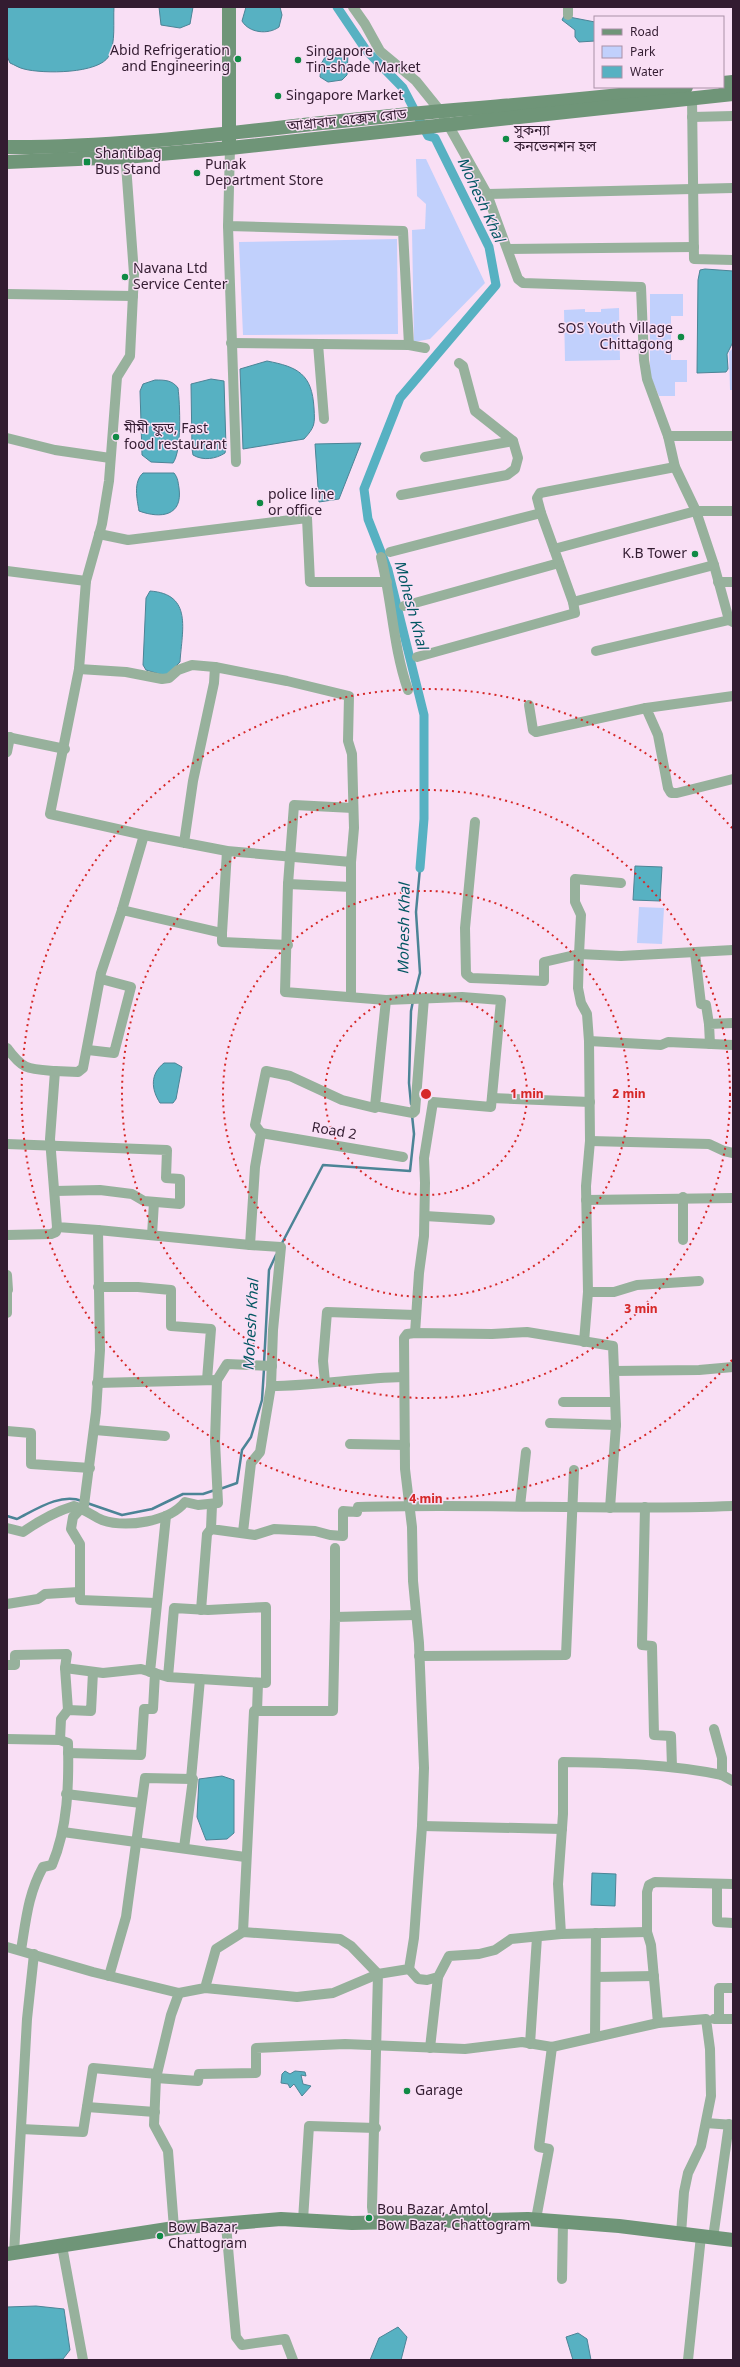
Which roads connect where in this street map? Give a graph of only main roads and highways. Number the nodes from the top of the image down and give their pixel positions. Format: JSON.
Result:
{"nodes":[{"id":1,"x":229,"y":7,"type":"edge"},
{"id":2,"x":689,"y":92,"type":"edge"},
{"id":3,"x":733,"y":94,"type":"edge"},
{"id":4,"x":229,"y":134,"type":"junction"},
{"id":5,"x":7,"y":147,"type":"edge"},
{"id":6,"x":230,"y":148,"type":"junction"},
{"id":7,"x":125,"y":150,"type":"junction"},
{"id":8,"x":7,"y":162,"type":"edge"},
{"id":9,"x":733,"y":2240,"type":"edge"},
{"id":10,"x":10,"y":2254,"type":"edge"}],
"edges":[{"from":1,"to":4,"type":"main road"},
{"from":2,"to":3,"type":"main road"},
{"from":2,"to":4,"type":"main road","name":"আগ্রাবাদ এক্সেস রোড"},
{"from":2,"to":6,"type":"main road","name":"আগ্রাবাদ এক্সেস রোড"},
{"from":4,"to":6,"type":"main road"},
{"from":4,"to":7,"type":"main road","name":"আগ্রাবাদ এক্সেস রোড"},
{"from":5,"to":7,"type":"main road","name":"আগ্রাবাদ এক্সেস রোড"},
{"from":6,"to":7,"type":"main road","name":"আগ্রাবাদ এক্সেস রোড"},
{"from":7,"to":8,"type":"main road","name":"আগ্রাবাদ এক্সেস রোড"},
{"from":9,"to":10,"type":"main road"}]}
